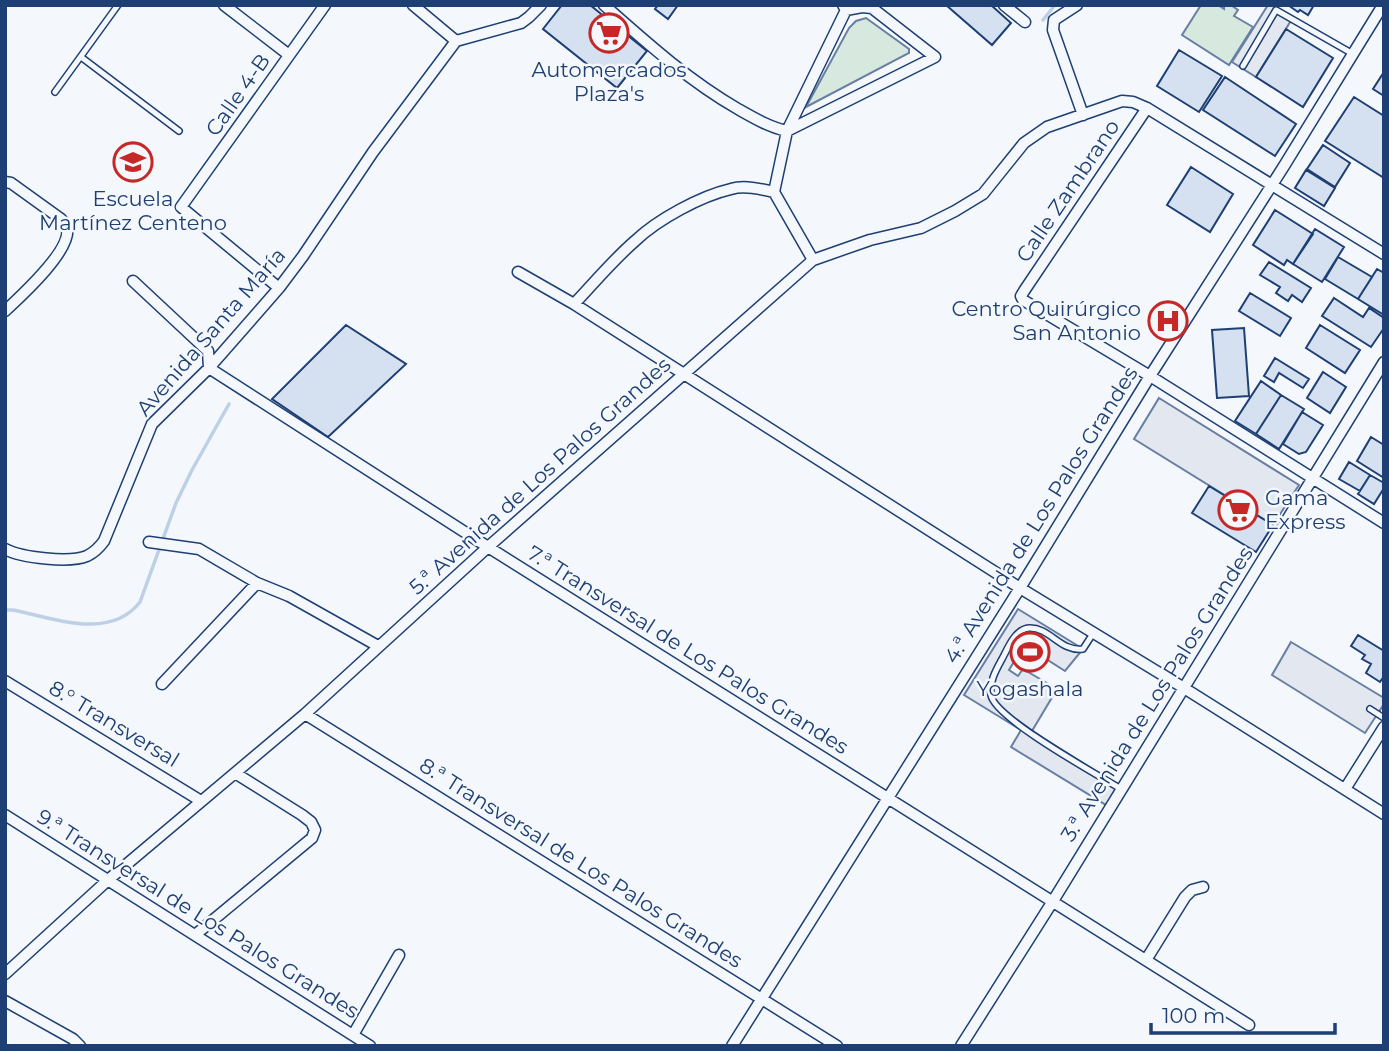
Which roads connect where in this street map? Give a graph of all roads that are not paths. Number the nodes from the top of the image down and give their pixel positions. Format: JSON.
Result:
{"nodes":[{"id":1,"x":118,"y":5,"type":"edge"},
{"id":2,"x":223,"y":5,"type":"edge"},
{"id":3,"x":325,"y":5,"type":"edge"},
{"id":4,"x":413,"y":5,"type":"edge"},
{"id":5,"x":541,"y":5,"type":"edge"},
{"id":6,"x":604,"y":5,"type":"edge"},
{"id":7,"x":1004,"y":5,"type":"edge"},
{"id":8,"x":1077,"y":5,"type":"edge"},
{"id":9,"x":1383,"y":5,"type":"edge"},
{"id":10,"x":847,"y":7,"type":"edge"},
{"id":11,"x":1025,"y":22,"type":"dead end"},
{"id":12,"x":456,"y":41,"type":"junction"},
{"id":13,"x":1353,"y":54,"type":"junction"},
{"id":14,"x":289,"y":55,"type":"junction"},
{"id":15,"x":81,"y":57,"type":"junction"},
{"id":16,"x":1243,"y":66,"type":"dead end"},
{"id":17,"x":55,"y":92,"type":"dead end"},
{"id":18,"x":1147,"y":108,"type":"junction"},
{"id":19,"x":1083,"y":115,"type":"junction"},
{"id":20,"x":179,"y":131,"type":"dead end"},
{"id":21,"x":787,"y":131,"type":"junction"},
{"id":22,"x":5,"y":182,"type":"edge"},
{"id":23,"x":1272,"y":185,"type":"junction"},
{"id":24,"x":774,"y":192,"type":"junction"},
{"id":25,"x":1384,"y":254,"type":"edge"},
{"id":26,"x":813,"y":260,"type":"junction"},
{"id":27,"x":518,"y":272,"type":"dead end"},
{"id":28,"x":133,"y":281,"type":"dead end"},
{"id":29,"x":279,"y":288,"type":"junction"},
{"id":30,"x":574,"y":304,"type":"junction"},
{"id":31,"x":5,"y":311,"type":"edge"},
{"id":32,"x":1384,"y":362,"type":"edge"},
{"id":33,"x":209,"y":368,"type":"junction"},
{"id":34,"x":685,"y":374,"type":"junction"},
{"id":35,"x":1150,"y":376,"type":"junction"},
{"id":36,"x":1312,"y":478,"type":"junction"},
{"id":37,"x":1384,"y":523,"type":"edge"},
{"id":38,"x":149,"y":541,"type":"dead end"},
{"id":39,"x":488,"y":547,"type":"junction"},
{"id":40,"x":5,"y":549,"type":"edge"},
{"id":41,"x":257,"y":583,"type":"junction"},
{"id":42,"x":1020,"y":588,"type":"junction"},
{"id":43,"x":1094,"y":632,"type":"junction"},
{"id":44,"x":378,"y":646,"type":"junction"},
{"id":45,"x":5,"y":681,"type":"edge"},
{"id":46,"x":162,"y":684,"type":"dead end"},
{"id":47,"x":1184,"y":688,"type":"junction"},
{"id":48,"x":1370,"y":709,"type":"dead end"},
{"id":49,"x":305,"y":714,"type":"junction"},
{"id":50,"x":1384,"y":718,"type":"edge"},
{"id":51,"x":1384,"y":727,"type":"edge"},
{"id":52,"x":235,"y":773,"type":"junction"},
{"id":53,"x":1121,"y":789,"type":"junction"},
{"id":54,"x":1345,"y":789,"type":"junction"},
{"id":55,"x":888,"y":798,"type":"junction"},
{"id":56,"x":201,"y":801,"type":"junction"},
{"id":57,"x":1384,"y":814,"type":"edge"},
{"id":58,"x":5,"y":816,"type":"edge"},
{"id":59,"x":108,"y":880,"type":"junction"},
{"id":60,"x":1203,"y":887,"type":"dead end"},
{"id":61,"x":1053,"y":901,"type":"junction"},
{"id":62,"x":195,"y":935,"type":"junction"},
{"id":63,"x":399,"y":954,"type":"dead end"},
{"id":64,"x":1146,"y":960,"type":"junction"},
{"id":65,"x":5,"y":974,"type":"edge"},
{"id":66,"x":762,"y":998,"type":"junction"},
{"id":67,"x":5,"y":1001,"type":"edge"},
{"id":68,"x":1249,"y":1025,"type":"dead end"},
{"id":69,"x":353,"y":1035,"type":"junction"},
{"id":70,"x":79,"y":1046,"type":"edge"},
{"id":71,"x":370,"y":1046,"type":"edge"},
{"id":72,"x":732,"y":1046,"type":"edge"},
{"id":73,"x":837,"y":1046,"type":"edge"},
{"id":74,"x":961,"y":1046,"type":"edge"}],
"edges":[{"from":1,"to":15,"type":"lane"},
{"from":2,"to":14,"type":"street"},
{"from":3,"to":14,"type":"street","name":"Calle 4-B"},
{"from":4,"to":12,"type":"street"},
{"from":5,"to":12,"type":"street"},
{"from":6,"to":21,"type":"street"},
{"from":7,"to":11,"type":"street"},
{"from":8,"to":19,"type":"street"},
{"from":9,"to":13,"type":"street","name":"4.ª Avenida de Los Palos Grandes"},
{"from":10,"to":21,"type":"street"},
{"from":10,"to":21,"type":"street"},
{"from":12,"to":29,"type":"street","name":"Avenida Santa María"},
{"from":13,"to":16,"type":"lane"},
{"from":13,"to":23,"type":"street","name":"4.ª Avenida de Los Palos Grandes"},
{"from":14,"to":29,"type":"street","name":"Calle 4-B"},
{"from":15,"to":17,"type":"lane"},
{"from":15,"to":20,"type":"lane"},
{"from":18,"to":19,"type":"street","name":"5.ª Avenida de Los Palos Grandes"},
{"from":18,"to":23,"type":"street"},
{"from":18,"to":35,"type":"street","name":"Calle Zambrano"},
{"from":19,"to":26,"type":"street","name":"5.ª Avenida de Los Palos Grandes"},
{"from":21,"to":24,"type":"street"},
{"from":22,"to":31,"type":"street"},
{"from":23,"to":25,"type":"street"},
{"from":23,"to":35,"type":"street","name":"4.ª Avenida de Los Palos Grandes"},
{"from":24,"to":26,"type":"street"},
{"from":24,"to":30,"type":"street"},
{"from":26,"to":34,"type":"street","name":"5.ª Avenida de Los Palos Grandes"},
{"from":27,"to":30,"type":"street"},
{"from":28,"to":33,"type":"street"},
{"from":29,"to":33,"type":"street","name":"Avenida Santa María"},
{"from":30,"to":34,"type":"street"},
{"from":32,"to":36,"type":"street","name":"3.ª Avenida de Los Palos Grandes"},
{"from":33,"to":39,"type":"street","name":"7.ª Transversal de Los Palos Grandes"},
{"from":33,"to":40,"type":"street","name":"Avenida Santa María"},
{"from":34,"to":39,"type":"street","name":"5.ª Avenida de Los Palos Grandes"},
{"from":34,"to":42,"type":"street"},
{"from":35,"to":36,"type":"street"},
{"from":35,"to":42,"type":"street","name":"4.ª Avenida de Los Palos Grandes"},
{"from":36,"to":37,"type":"street"},
{"from":36,"to":47,"type":"street","name":"3.ª Avenida de Los Palos Grandes"},
{"from":38,"to":41,"type":"street"},
{"from":39,"to":44,"type":"street","name":"5.ª Avenida de Los Palos Grandes"},
{"from":39,"to":55,"type":"street","name":"7.ª Transversal de Los Palos Grandes"},
{"from":41,"to":44,"type":"street"},
{"from":41,"to":46,"type":"street"},
{"from":42,"to":43,"type":"street"},
{"from":42,"to":55,"type":"street","name":"4.ª Avenida de Los Palos Grandes"},
{"from":43,"to":47,"type":"street"},
{"from":43,"to":53,"type":"lane"},
{"from":44,"to":49,"type":"street","name":"5.ª Avenida de Los Palos Grandes"},
{"from":45,"to":56,"type":"street","name":"8.° Transversal"},
{"from":47,"to":53,"type":"street","name":"3.ª Avenida de Los Palos Grandes"},
{"from":47,"to":54,"type":"street"},
{"from":48,"to":50,"type":"lane"},
{"from":49,"to":52,"type":"street","name":"5.ª Avenida de Los Palos Grandes"},
{"from":49,"to":66,"type":"street","name":"8.ª Transversal de Los Palos Grandes"},
{"from":51,"to":54,"type":"street"},
{"from":52,"to":56,"type":"street","name":"5.ª Avenida de Los Palos Grandes"},
{"from":52,"to":62,"type":"street"},
{"from":53,"to":61,"type":"street","name":"3.ª Avenida de Los Palos Grandes"},
{"from":54,"to":57,"type":"street"},
{"from":55,"to":61,"type":"street","name":"7.ª Transversal de Los Palos Grandes"},
{"from":55,"to":66,"type":"street","name":"4.ª Avenida de Los Palos Grandes"},
{"from":56,"to":59,"type":"street","name":"5.ª Avenida de Los Palos Grandes"},
{"from":58,"to":59,"type":"street","name":"9.ª Transversal de Los Palos Grandes"},
{"from":59,"to":62,"type":"street","name":"9.ª Transversal de Los Palos Grandes"},
{"from":59,"to":65,"type":"street","name":"5.ª Avenida de Los Palos Grandes"},
{"from":60,"to":64,"type":"street"},
{"from":61,"to":64,"type":"street","name":"7.ª Transversal de Los Palos Grandes"},
{"from":61,"to":74,"type":"street","name":"3.ª Avenida de Los Palos Grandes"},
{"from":62,"to":69,"type":"street","name":"9.ª Transversal de Los Palos Grandes"},
{"from":63,"to":69,"type":"street"},
{"from":64,"to":68,"type":"street","name":"7.ª Transversal de Los Palos Grandes"},
{"from":66,"to":72,"type":"street","name":"4.ª Avenida de Los Palos Grandes"},
{"from":66,"to":73,"type":"street","name":"8.ª Transversal de Los Palos Grandes"},
{"from":67,"to":70,"type":"street"},
{"from":69,"to":71,"type":"street","name":"9.ª Transversal de Los Palos Grandes"}]}
